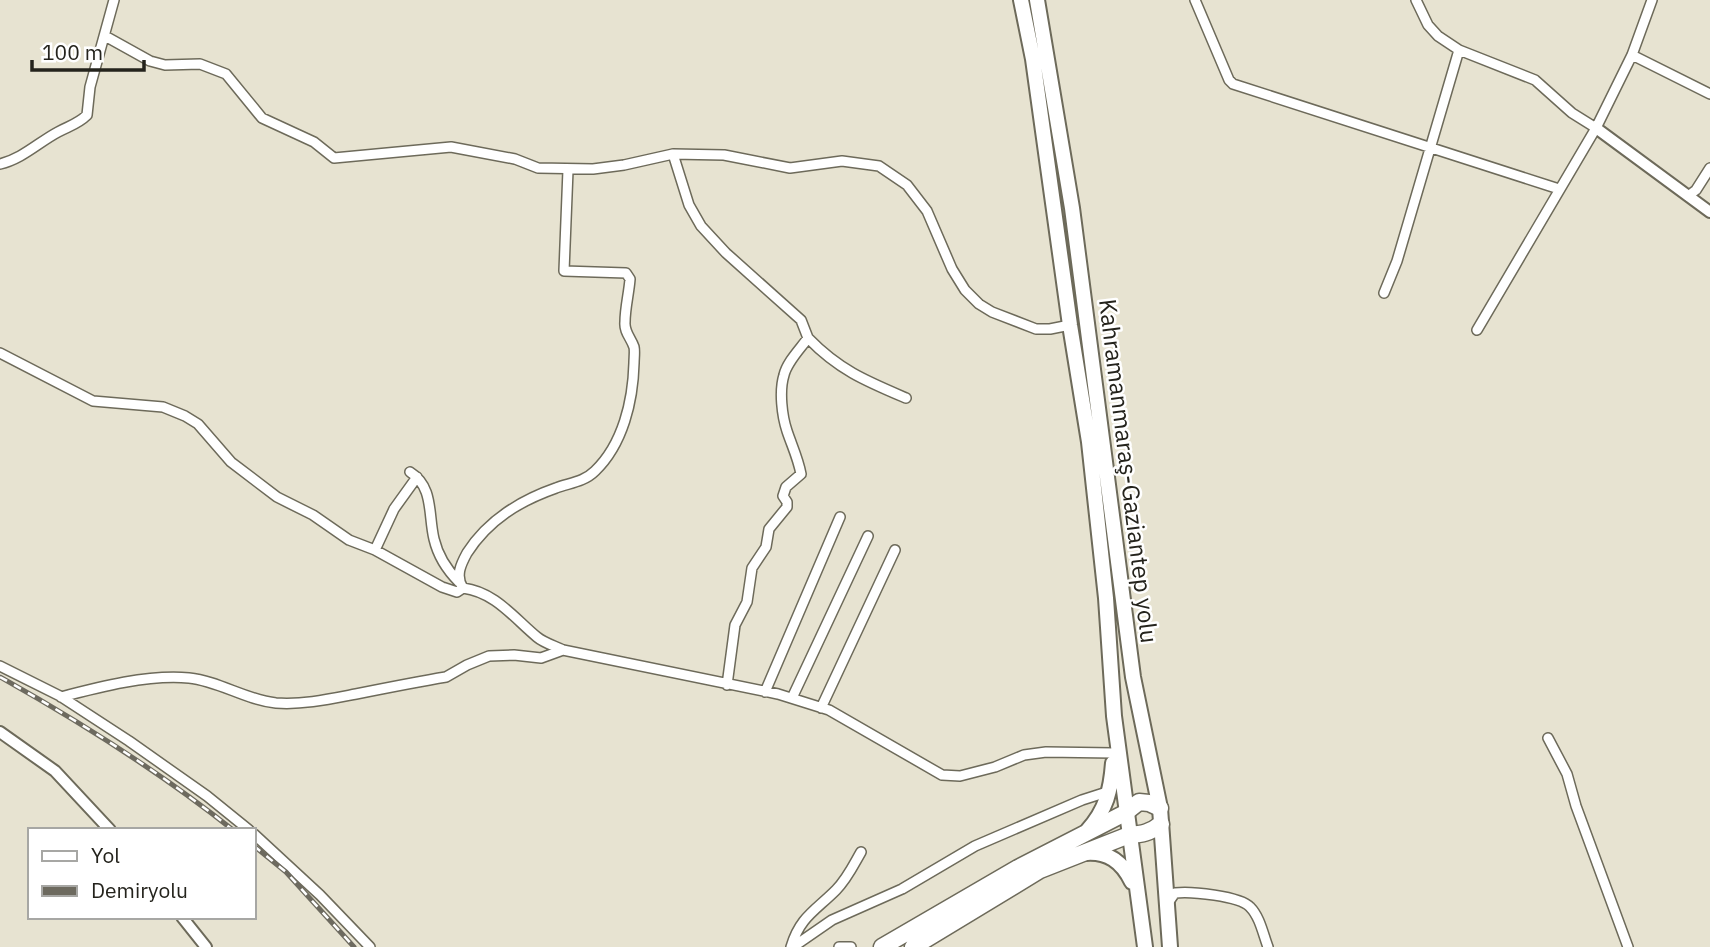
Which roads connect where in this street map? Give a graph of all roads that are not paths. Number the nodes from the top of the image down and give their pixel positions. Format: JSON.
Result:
{"nodes":[{"id":1,"x":114,"y":0,"type":"edge"},
{"id":2,"x":1021,"y":0,"type":"edge"},
{"id":3,"x":1037,"y":0,"type":"edge"},
{"id":4,"x":1195,"y":0,"type":"edge"},
{"id":5,"x":1416,"y":0,"type":"edge"},
{"id":6,"x":1653,"y":0,"type":"edge"},
{"id":7,"x":105,"y":36,"type":"junction"},
{"id":8,"x":1459,"y":50,"type":"junction"},
{"id":9,"x":1632,"y":55,"type":"junction"},
{"id":10,"x":1710,"y":94,"type":"edge"},
{"id":11,"x":1596,"y":128,"type":"junction"},
{"id":12,"x":1430,"y":148,"type":"junction"},
{"id":13,"x":673,"y":154,"type":"junction"},
{"id":14,"x":0,"y":164,"type":"edge"},
{"id":15,"x":1710,"y":168,"type":"edge"},
{"id":16,"x":568,"y":170,"type":"junction"},
{"id":17,"x":1559,"y":189,"type":"junction"},
{"id":18,"x":1688,"y":197,"type":"junction"},
{"id":19,"x":1710,"y":212,"type":"edge"},
{"id":20,"x":1384,"y":293,"type":"dead end"},
{"id":21,"x":1070,"y":325,"type":"junction"},
{"id":22,"x":1477,"y":330,"type":"dead end"},
{"id":23,"x":808,"y":338,"type":"junction"},
{"id":24,"x":0,"y":353,"type":"edge"},
{"id":25,"x":906,"y":398,"type":"dead end"},
{"id":26,"x":840,"y":517,"type":"dead end"},
{"id":27,"x":868,"y":536,"type":"dead end"},
{"id":28,"x":375,"y":550,"type":"junction"},
{"id":29,"x":895,"y":550,"type":"dead end"},
{"id":30,"x":461,"y":585,"type":"junction"},
{"id":31,"x":563,"y":650,"type":"junction"},
{"id":32,"x":0,"y":666,"type":"edge"},
{"id":33,"x":727,"y":685,"type":"junction"},
{"id":34,"x":765,"y":692,"type":"junction"},
{"id":35,"x":61,"y":697,"type":"junction"},
{"id":36,"x":792,"y":698,"type":"junction"},
{"id":37,"x":821,"y":708,"type":"junction"},
{"id":38,"x":1114,"y":716,"type":"junction"},
{"id":39,"x":0,"y":732,"type":"edge"},
{"id":40,"x":1548,"y":738,"type":"dead end"},
{"id":41,"x":1113,"y":753,"type":"junction"},
{"id":42,"x":1110,"y":791,"type":"junction"},
{"id":43,"x":1125,"y":813,"type":"junction"},
{"id":44,"x":1161,"y":816,"type":"junction"},
{"id":45,"x":108,"y":828,"type":"edge"},
{"id":46,"x":246,"y":828,"type":"edge"},
{"id":47,"x":1084,"y":835,"type":"junction"},
{"id":48,"x":1129,"y":835,"type":"junction"},
{"id":49,"x":256,"y":836,"type":"edge"},
{"id":50,"x":860,"y":852,"type":"dead end"},
{"id":51,"x":1080,"y":853,"type":"junction"},
{"id":52,"x":1164,"y":869,"type":"junction"},
{"id":53,"x":1184,"y":891,"type":"junction"},
{"id":54,"x":1136,"y":895,"type":"junction"},
{"id":55,"x":1167,"y":906,"type":"junction"},
{"id":56,"x":183,"y":919,"type":"edge"},
{"id":57,"x":206,"y":947,"type":"edge"},
{"id":58,"x":370,"y":947,"type":"edge"},
{"id":59,"x":792,"y":947,"type":"edge"},
{"id":60,"x":839,"y":947,"type":"edge"},
{"id":61,"x":851,"y":947,"type":"edge"},
{"id":62,"x":882,"y":947,"type":"edge"},
{"id":63,"x":913,"y":947,"type":"edge"},
{"id":64,"x":1145,"y":947,"type":"edge"},
{"id":65,"x":1170,"y":947,"type":"edge"},
{"id":66,"x":1268,"y":947,"type":"edge"},
{"id":67,"x":1628,"y":947,"type":"edge"}],
"edges":[{"from":1,"to":7,"type":"street"},
{"from":2,"to":21,"type":"highway","name":"Kahramanmaraş-Gaziantep yolu"},
{"from":3,"to":44,"type":"highway","name":"Kahramanmaraş-Gaziantep yolu"},
{"from":4,"to":12,"type":"street"},
{"from":5,"to":8,"type":"street"},
{"from":6,"to":9,"type":"street"},
{"from":7,"to":14,"type":"street"},
{"from":7,"to":16,"type":"street"},
{"from":8,"to":11,"type":"street"},
{"from":8,"to":12,"type":"street"},
{"from":9,"to":10,"type":"street"},
{"from":9,"to":11,"type":"street"},
{"from":11,"to":17,"type":"street"},
{"from":11,"to":18,"type":"street"},
{"from":12,"to":17,"type":"street"},
{"from":12,"to":20,"type":"street"},
{"from":13,"to":16,"type":"street"},
{"from":13,"to":21,"type":"street"},
{"from":13,"to":23,"type":"street"},
{"from":15,"to":18,"type":"street"},
{"from":16,"to":30,"type":"street"},
{"from":17,"to":22,"type":"street"},
{"from":18,"to":19,"type":"street"},
{"from":21,"to":38,"type":"highway","name":"Kahramanmaraş-Gaziantep yolu"},
{"from":23,"to":25,"type":"street"},
{"from":23,"to":33,"type":"street"},
{"from":24,"to":28,"type":"street"},
{"from":26,"to":34,"type":"street"},
{"from":27,"to":36,"type":"street"},
{"from":28,"to":30,"type":"street"},
{"from":28,"to":30,"type":"street"},
{"from":29,"to":37,"type":"street"},
{"from":30,"to":31,"type":"street"},
{"from":31,"to":33,"type":"street"},
{"from":31,"to":35,"type":"street"},
{"from":32,"to":35,"type":"street"},
{"from":33,"to":34,"type":"street"},
{"from":34,"to":36,"type":"street"},
{"from":35,"to":46,"type":"street"},
{"from":36,"to":37,"type":"street"},
{"from":37,"to":41,"type":"street"},
{"from":38,"to":41,"type":"highway"},
{"from":38,"to":43,"type":"highway","name":"Kahramanmaraş-Gaziantep yolu"},
{"from":39,"to":45,"type":"street"},
{"from":40,"to":67,"type":"street"},
{"from":41,"to":42,"type":"highway"},
{"from":42,"to":47,"type":"highway"},
{"from":42,"to":59,"type":"street"},
{"from":43,"to":44,"type":"highway"},
{"from":43,"to":47,"type":"highway"},
{"from":43,"to":48,"type":"highway","name":"Kahramanmaraş-Gaziantep yolu"},
{"from":44,"to":48,"type":"highway"},
{"from":44,"to":52,"type":"highway","name":"Kahramanmaraş-Gaziantep yolu"},
{"from":47,"to":62,"type":"highway"},
{"from":48,"to":51,"type":"highway"},
{"from":48,"to":54,"type":"highway","name":"Kahramanmaraş-Gaziantep yolu"},
{"from":49,"to":58,"type":"street"},
{"from":50,"to":59,"type":"street"},
{"from":51,"to":54,"type":"highway"},
{"from":51,"to":63,"type":"highway"},
{"from":52,"to":53,"type":"street"},
{"from":52,"to":55,"type":"highway","name":"Kahramanmaraş-Gaziantep yolu"},
{"from":53,"to":55,"type":"street"},
{"from":53,"to":66,"type":"street"},
{"from":54,"to":64,"type":"highway","name":"Kahramanmaraş-Gaziantep yolu"},
{"from":55,"to":65,"type":"highway","name":"Kahramanmaraş-Gaziantep yolu"},
{"from":56,"to":57,"type":"street"},
{"from":60,"to":61,"type":"street"}]}
